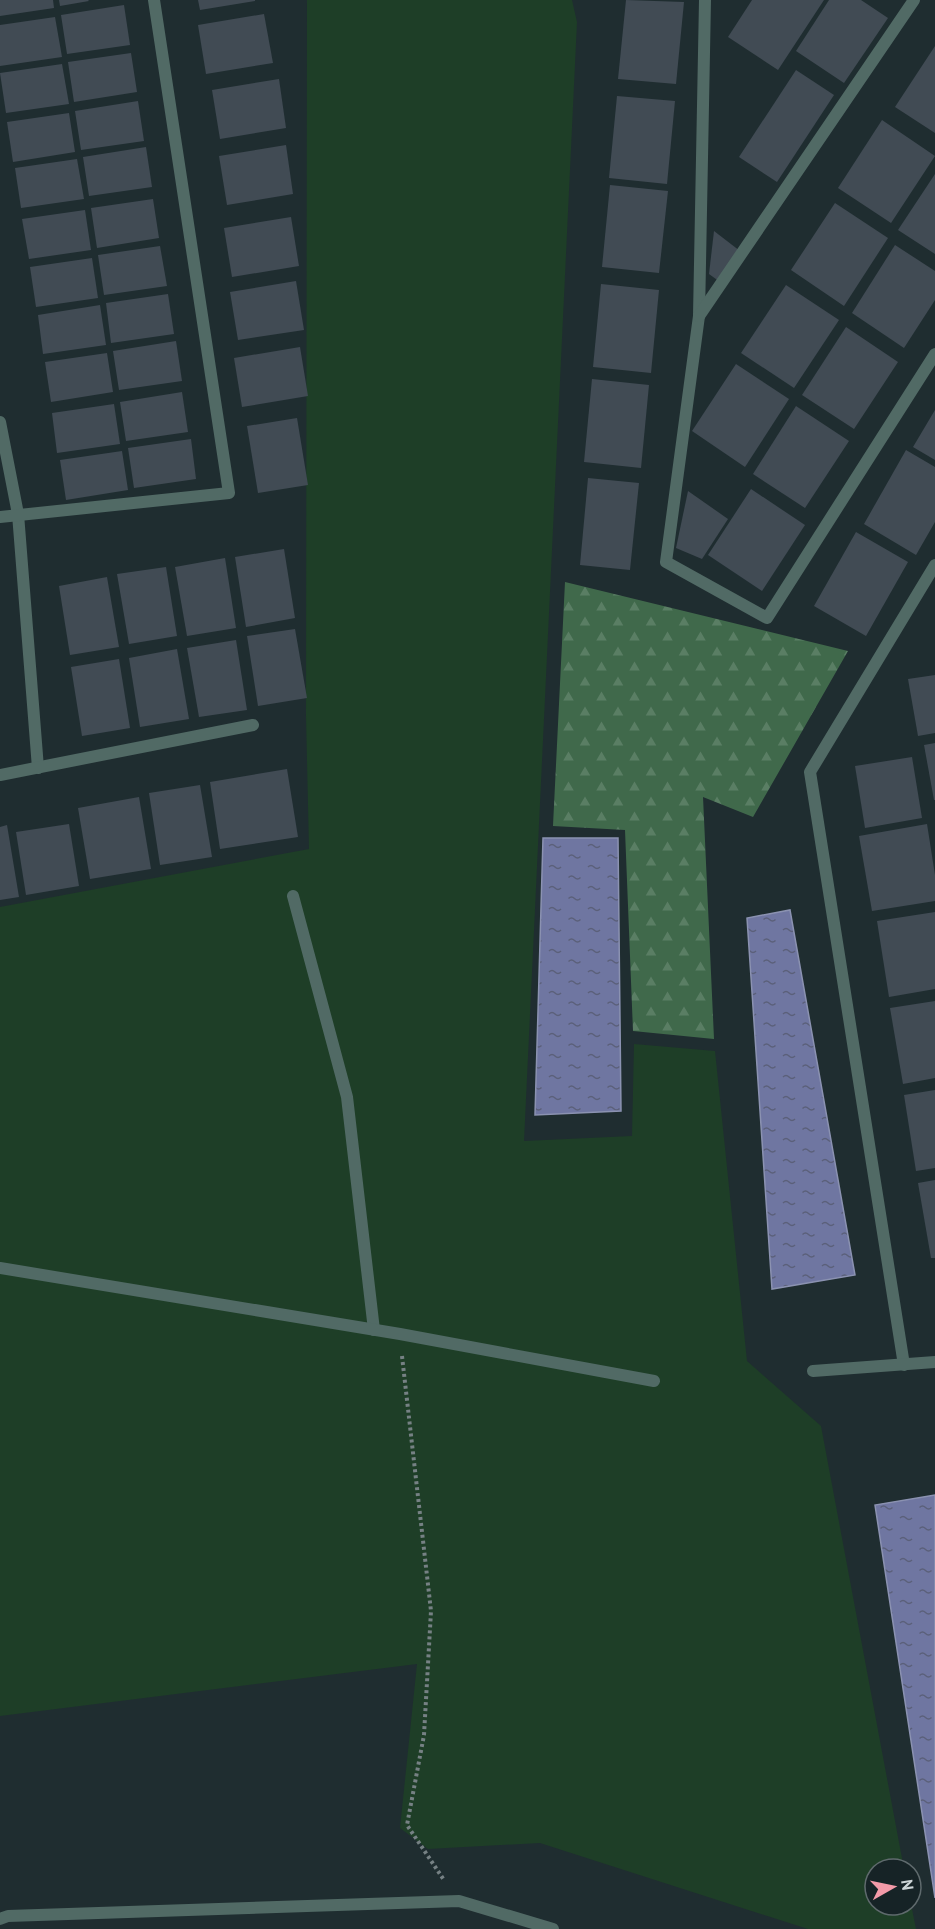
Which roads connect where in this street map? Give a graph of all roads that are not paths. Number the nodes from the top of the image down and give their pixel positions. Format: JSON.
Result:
{"nodes":[{"id":1,"x":154,"y":0,"type":"edge"},
{"id":2,"x":705,"y":0,"type":"edge"},
{"id":3,"x":914,"y":0,"type":"edge"},
{"id":4,"x":699,"y":316,"type":"junction"},
{"id":5,"x":935,"y":354,"type":"edge"},
{"id":6,"x":0,"y":422,"type":"edge"},
{"id":7,"x":18,"y":514,"type":"junction"},
{"id":8,"x":0,"y":517,"type":"edge"},
{"id":9,"x":935,"y":566,"type":"edge"},
{"id":10,"x":253,"y":725,"type":"dead end"},
{"id":11,"x":38,"y":768,"type":"junction"},
{"id":12,"x":0,"y":775,"type":"edge"},
{"id":13,"x":292,"y":896,"type":"dead end"},
{"id":14,"x":0,"y":1268,"type":"edge"},
{"id":15,"x":374,"y":1330,"type":"junction"},
{"id":16,"x":935,"y":1362,"type":"edge"},
{"id":17,"x":904,"y":1365,"type":"junction"},
{"id":18,"x":813,"y":1371,"type":"dead end"},
{"id":19,"x":654,"y":1381,"type":"dead end"},
{"id":20,"x":0,"y":1919,"type":"edge"},
{"id":21,"x":553,"y":1929,"type":"edge"}],
"edges":[{"from":1,"to":7,"type":"street"},
{"from":2,"to":4,"type":"street"},
{"from":3,"to":4,"type":"street"},
{"from":4,"to":5,"type":"street"},
{"from":6,"to":7,"type":"street"},
{"from":7,"to":8,"type":"street"},
{"from":7,"to":11,"type":"street"},
{"from":9,"to":17,"type":"street"},
{"from":10,"to":11,"type":"street"},
{"from":11,"to":12,"type":"street"},
{"from":13,"to":15,"type":"street"},
{"from":14,"to":15,"type":"street"},
{"from":15,"to":19,"type":"street"},
{"from":16,"to":17,"type":"street"},
{"from":17,"to":18,"type":"street"},
{"from":20,"to":21,"type":"street"}]}
